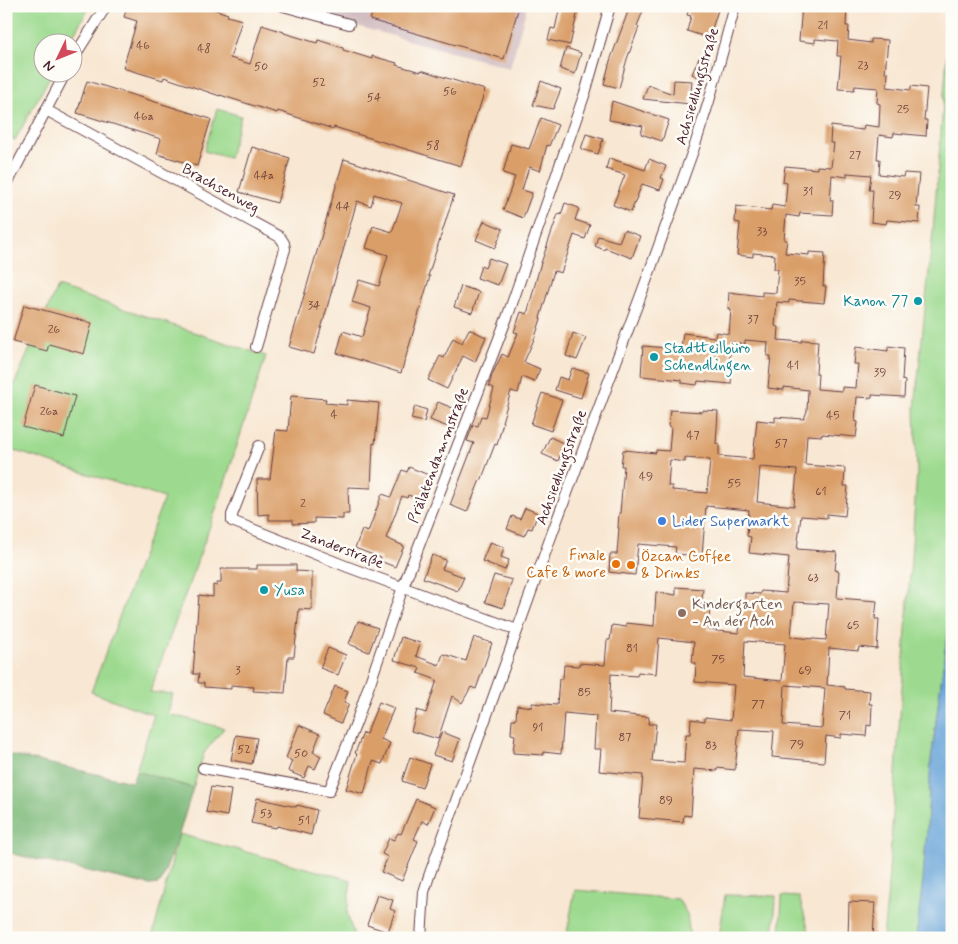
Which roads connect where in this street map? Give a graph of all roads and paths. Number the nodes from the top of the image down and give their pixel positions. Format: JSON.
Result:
{"nodes":[{"id":1,"x":106,"y":6,"type":"edge"},
{"id":2,"x":282,"y":6,"type":"edge"},
{"id":3,"x":610,"y":6,"type":"edge"},
{"id":4,"x":735,"y":6,"type":"edge"},
{"id":5,"x":349,"y":24,"type":"dead end"},
{"id":6,"x":82,"y":44,"type":"edge"},
{"id":7,"x":61,"y":82,"type":"edge"},
{"id":8,"x":46,"y":110,"type":"junction"},
{"id":9,"x":6,"y":186,"type":"edge"},
{"id":10,"x":256,"y":347,"type":"dead end"},
{"id":11,"x":259,"y":446,"type":"dead end"},
{"id":12,"x":403,"y":587,"type":"junction"},
{"id":13,"x":517,"y":630,"type":"junction"},
{"id":14,"x":203,"y":768,"type":"dead end"},
{"id":15,"x":421,"y":938,"type":"edge"}],
"edges":[{"from":1,"to":6,"type":"street"},
{"from":2,"to":5,"type":"street"},
{"from":3,"to":12,"type":"street","name":"Prälatendammstraße"},
{"from":4,"to":13,"type":"street","name":"Achsiedlungsstraße"},
{"from":7,"to":8,"type":"street"},
{"from":8,"to":9,"type":"street"},
{"from":8,"to":10,"type":"street","name":"Brachsenweg"},
{"from":11,"to":12,"type":"street","name":"Zanderstraße"},
{"from":12,"to":13,"type":"street","name":"Zanderstraße"},
{"from":12,"to":14,"type":"street","name":"Prälatendammstraße"},
{"from":13,"to":15,"type":"street","name":"Achsiedlungsstraße"}]}
